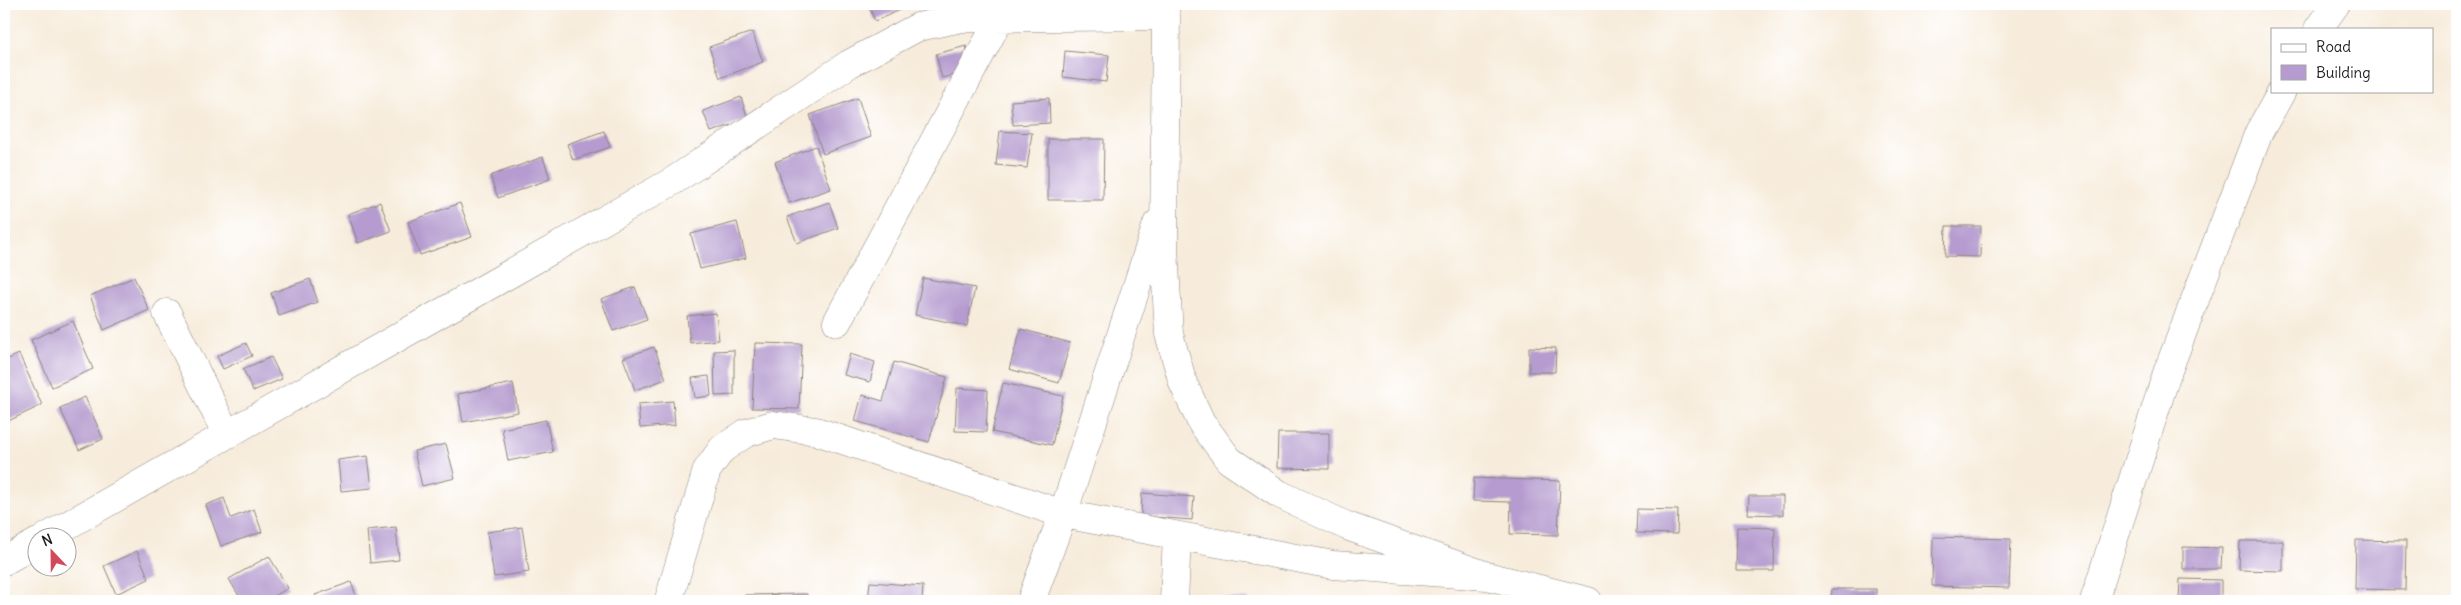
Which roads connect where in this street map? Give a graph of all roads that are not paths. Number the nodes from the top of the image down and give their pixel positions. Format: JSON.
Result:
{"nodes":[{"id":1,"x":2336,"y":4,"type":"edge"},
{"id":2,"x":1165,"y":10,"type":"edge"},
{"id":3,"x":1000,"y":18,"type":"junction"},
{"id":4,"x":2319,"y":28,"type":"edge"},
{"id":5,"x":2281,"y":92,"type":"edge"},
{"id":6,"x":1164,"y":201,"type":"junction"},
{"id":7,"x":167,"y":314,"type":"dead end"},
{"id":8,"x":837,"y":322,"type":"dead end"},
{"id":9,"x":226,"y":433,"type":"junction"},
{"id":10,"x":1062,"y":514,"type":"junction"},
{"id":11,"x":61,"y":528,"type":"edge"},
{"id":12,"x":1177,"y":536,"type":"junction"},
{"id":13,"x":28,"y":548,"type":"edge"},
{"id":14,"x":4,"y":561,"type":"edge"},
{"id":15,"x":1487,"y":576,"type":"junction"},
{"id":16,"x":669,"y":599,"type":"dead end"},
{"id":17,"x":1031,"y":601,"type":"edge"},
{"id":18,"x":1174,"y":601,"type":"edge"},
{"id":19,"x":1588,"y":601,"type":"edge"},
{"id":20,"x":2094,"y":601,"type":"edge"}],
"edges":[{"from":1,"to":4,"type":"street"},
{"from":2,"to":3,"type":"street"},
{"from":2,"to":6,"type":"street"},
{"from":3,"to":8,"type":"street"},
{"from":3,"to":9,"type":"street"},
{"from":5,"to":20,"type":"street"},
{"from":6,"to":10,"type":"street"},
{"from":6,"to":15,"type":"street"},
{"from":7,"to":9,"type":"street"},
{"from":9,"to":11,"type":"street"},
{"from":10,"to":12,"type":"street"},
{"from":10,"to":16,"type":"street"},
{"from":10,"to":17,"type":"street"},
{"from":12,"to":15,"type":"street"},
{"from":12,"to":18,"type":"street"},
{"from":13,"to":14,"type":"street"},
{"from":15,"to":19,"type":"street"}]}
